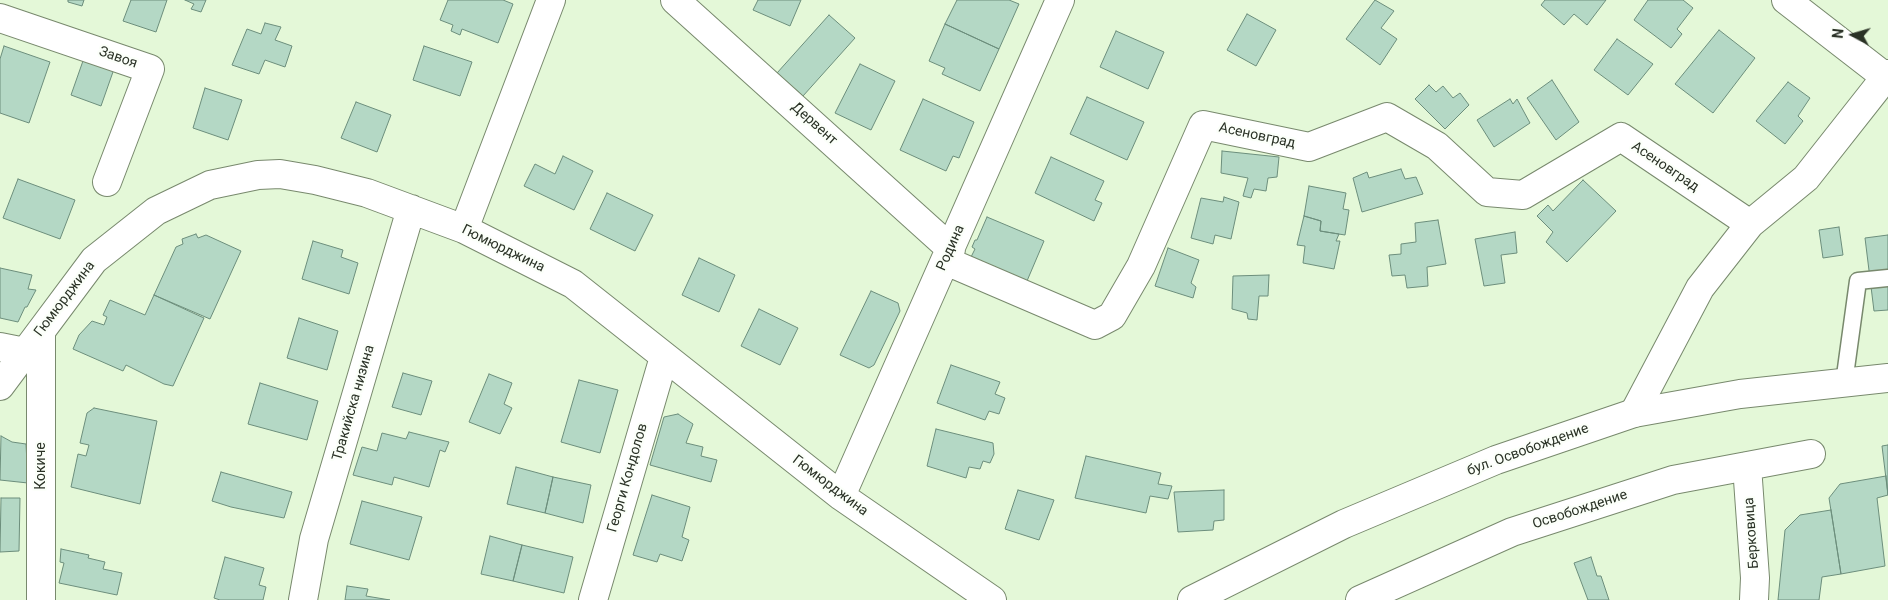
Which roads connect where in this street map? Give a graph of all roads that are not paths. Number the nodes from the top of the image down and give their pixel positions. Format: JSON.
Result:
{"nodes":[{"id":1,"x":551,"y":0,"type":"edge"},
{"id":2,"x":675,"y":0,"type":"edge"},
{"id":3,"x":1060,"y":0,"type":"edge"},
{"id":4,"x":1786,"y":0,"type":"edge"},
{"id":5,"x":0,"y":18,"type":"edge"},
{"id":6,"x":1887,"y":77,"type":"edge"},
{"id":7,"x":107,"y":182,"type":"dead end"},
{"id":8,"x":411,"y":209,"type":"junction"},
{"id":9,"x":1750,"y":224,"type":"junction"},
{"id":10,"x":464,"y":229,"type":"junction"},
{"id":11,"x":948,"y":255,"type":"junction"},
{"id":12,"x":1888,"y":278,"type":"edge"},
{"id":13,"x":22,"y":343,"type":"edge"},
{"id":14,"x":664,"y":357,"type":"junction"},
{"id":15,"x":1888,"y":378,"type":"edge"},
{"id":16,"x":1844,"y":383,"type":"junction"},
{"id":17,"x":0,"y":386,"type":"edge"},
{"id":18,"x":1634,"y":413,"type":"junction"},
{"id":19,"x":1811,"y":454,"type":"dead end"},
{"id":20,"x":1747,"y":466,"type":"junction"},
{"id":21,"x":841,"y":496,"type":"junction"},
{"id":22,"x":1374,"y":596,"type":"edge"},
{"id":23,"x":41,"y":600,"type":"edge"},
{"id":24,"x":303,"y":600,"type":"edge"},
{"id":25,"x":593,"y":600,"type":"edge"},
{"id":26,"x":992,"y":600,"type":"edge"},
{"id":27,"x":1192,"y":600,"type":"edge"},
{"id":28,"x":1754,"y":600,"type":"edge"}],
"edges":[{"from":1,"to":10,"type":"street"},
{"from":2,"to":11,"type":"street","name":"Дервент"},
{"from":3,"to":11,"type":"street","name":"Родина"},
{"from":4,"to":6,"type":"street"},
{"from":5,"to":7,"type":"street","name":"Завоя"},
{"from":6,"to":9,"type":"street"},
{"from":8,"to":10,"type":"street","name":"Гюмюрджина"},
{"from":8,"to":13,"type":"street","name":"Гюмюрджина"},
{"from":8,"to":24,"type":"street","name":"Тракийска низина"},
{"from":9,"to":11,"type":"street","name":"Асеновград"},
{"from":9,"to":18,"type":"street"},
{"from":10,"to":14,"type":"street","name":"Гюмюрджина"},
{"from":11,"to":21,"type":"street","name":"Родина"},
{"from":12,"to":16,"type":"lane"},
{"from":13,"to":17,"type":"street","name":"Гюмюрджина"},
{"from":13,"to":23,"type":"street","name":"Кокиче"},
{"from":14,"to":21,"type":"street","name":"Гюмюрджина"},
{"from":14,"to":25,"type":"street","name":"Георги Кондолов"},
{"from":15,"to":16,"type":"street","name":"бул. Освобождение"},
{"from":16,"to":18,"type":"street","name":"бул. Освобождение"},
{"from":18,"to":27,"type":"street","name":"бул. Освобождение"},
{"from":19,"to":20,"type":"street","name":"Освобождение"},
{"from":20,"to":22,"type":"street","name":"Освобождение"},
{"from":20,"to":28,"type":"street","name":"Берковица"},
{"from":21,"to":26,"type":"street","name":"Гюмюрджина"}]}
